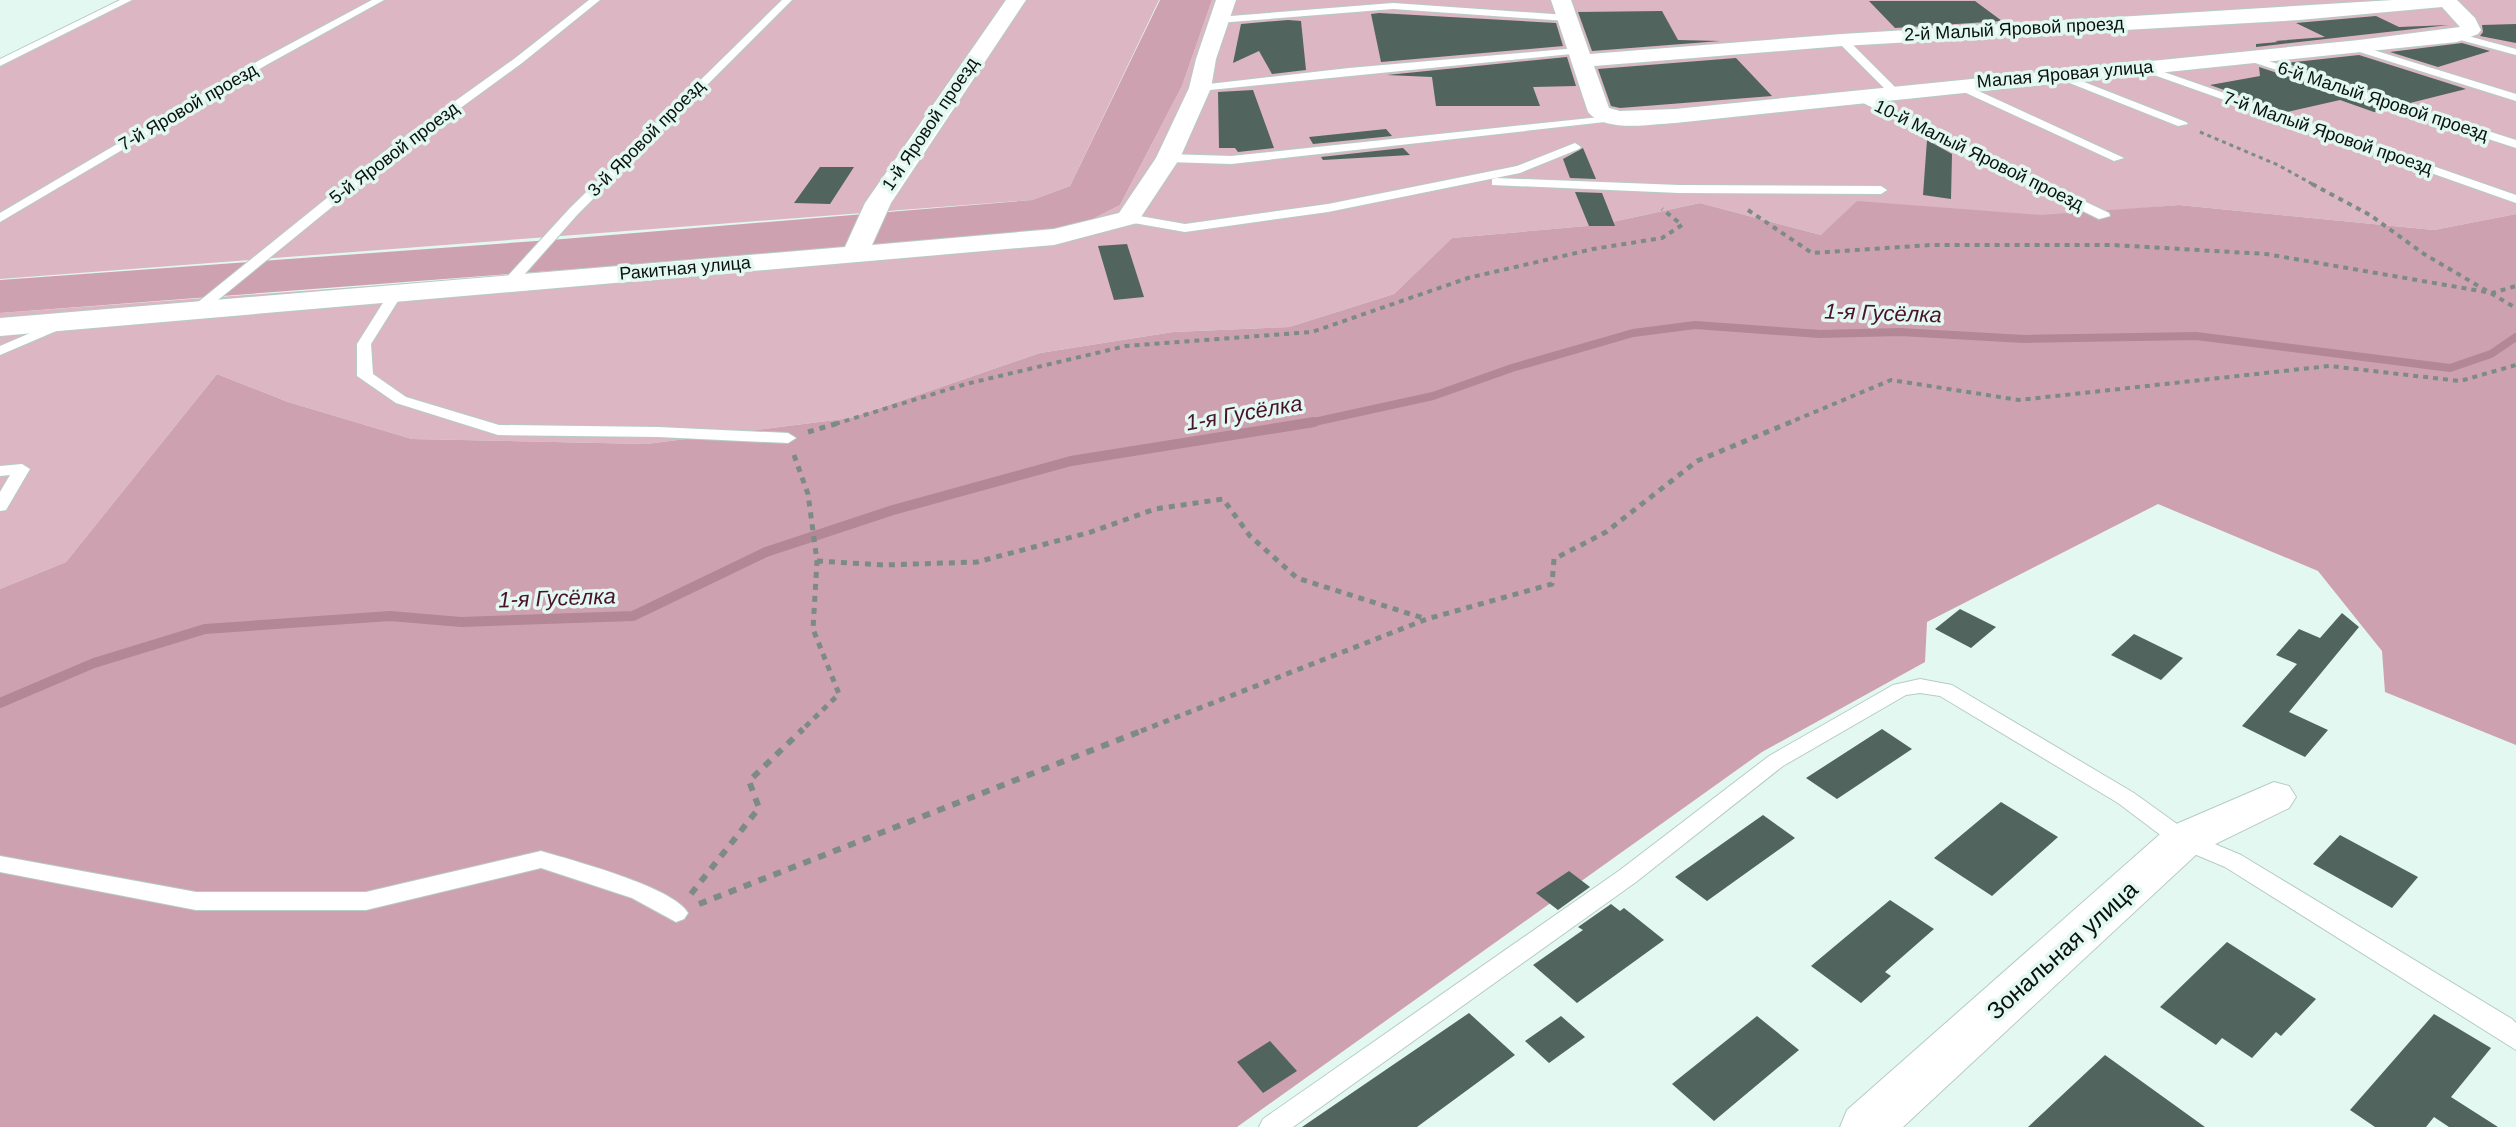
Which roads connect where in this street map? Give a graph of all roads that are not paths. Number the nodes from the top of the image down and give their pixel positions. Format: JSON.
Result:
{"nodes":[{"id":1,"x":127,"y":0,"type":"edge"},
{"id":2,"x":379,"y":0,"type":"edge"},
{"id":3,"x":595,"y":0,"type":"edge"},
{"id":4,"x":787,"y":0,"type":"edge"},
{"id":5,"x":1016,"y":0,"type":"edge"},
{"id":6,"x":2446,"y":1,"type":"edge"},
{"id":7,"x":1564,"y":9,"type":"edge"},
{"id":8,"x":1222,"y":10,"type":"edge"},
{"id":9,"x":2457,"y":36,"type":"junction"},
{"id":10,"x":1842,"y":40,"type":"junction"},
{"id":11,"x":2354,"y":47,"type":"junction"},
{"id":12,"x":2516,"y":52,"type":"edge"},
{"id":13,"x":1579,"y":56,"type":"junction"},
{"id":14,"x":2250,"y":58,"type":"junction"},
{"id":15,"x":0,"y":63,"type":"edge"},
{"id":16,"x":2141,"y":67,"type":"junction"},
{"id":17,"x":2056,"y":74,"type":"junction"},
{"id":18,"x":1955,"y":84,"type":"junction"},
{"id":19,"x":1200,"y":88,"type":"junction"},
{"id":20,"x":1893,"y":91,"type":"junction"},
{"id":21,"x":1855,"y":95,"type":"junction"},
{"id":22,"x":2516,"y":98,"type":"edge"},
{"id":23,"x":1619,"y":118,"type":"junction"},
{"id":24,"x":2182,"y":124,"type":"road end"},
{"id":25,"x":2516,"y":144,"type":"edge"},
{"id":26,"x":1575,"y":147,"type":"dead end"},
{"id":27,"x":1168,"y":158,"type":"junction"},
{"id":28,"x":2118,"y":158,"type":"dead end"},
{"id":29,"x":1466,"y":182,"type":"junction"},
{"id":30,"x":1881,"y":190,"type":"dead end"},
{"id":31,"x":2516,"y":199,"type":"edge"},
{"id":32,"x":2104,"y":216,"type":"dead end"},
{"id":33,"x":0,"y":218,"type":"edge"},
{"id":34,"x":1128,"y":218,"type":"junction"},
{"id":35,"x":855,"y":254,"type":"junction"},
{"id":36,"x":510,"y":282,"type":"junction"},
{"id":37,"x":396,"y":293,"type":"junction"},
{"id":38,"x":197,"y":310,"type":"junction"},
{"id":39,"x":63,"y":323,"type":"junction"},
{"id":40,"x":0,"y":327,"type":"edge"},
{"id":41,"x":0,"y":351,"type":"edge"},
{"id":42,"x":788,"y":438,"type":"road end"},
{"id":43,"x":0,"y":471,"type":"edge"},
{"id":44,"x":0,"y":506,"type":"edge"},
{"id":45,"x":2274,"y":797,"type":"dead end"},
{"id":46,"x":2183,"y":840,"type":"junction"},
{"id":47,"x":0,"y":864,"type":"edge"},
{"id":48,"x":676,"y":913,"type":"road end"},
{"id":49,"x":2516,"y":1039,"type":"edge"},
{"id":50,"x":1272,"y":1127,"type":"edge"},
{"id":51,"x":1866,"y":1127,"type":"edge"}],
"edges":[{"from":1,"to":15,"type":"lane"},
{"from":2,"to":33,"type":"lane","name":"7-й Яровой проезд"},
{"from":3,"to":38,"type":"lane","name":"5-й Яровой проезд"},
{"from":4,"to":36,"type":"lane","name":"3-й Яровой проезд"},
{"from":5,"to":35,"type":"street","name":"1-й Яровой проезд"},
{"from":6,"to":9,"type":"street"},
{"from":6,"to":10,"type":"street","name":"2-й Малый Яровой проезд"},
{"from":7,"to":8,"type":"lane"},
{"from":7,"to":13,"type":"street"},
{"from":8,"to":19,"type":"street"},
{"from":9,"to":11,"type":"street","name":"Малая Яровая улица"},
{"from":9,"to":12,"type":"lane"},
{"from":10,"to":13,"type":"street","name":"2-й Малый Яровой проезд"},
{"from":10,"to":20,"type":"lane"},
{"from":11,"to":14,"type":"street","name":"Малая Яровая улица"},
{"from":11,"to":22,"type":"lane"},
{"from":13,"to":19,"type":"lane"},
{"from":13,"to":23,"type":"street"},
{"from":14,"to":16,"type":"street","name":"Малая Яровая улица"},
{"from":14,"to":25,"type":"lane","name":"6-й Малый Яровой проезд"},
{"from":16,"to":17,"type":"street","name":"Малая Яровая улица"},
{"from":16,"to":31,"type":"lane","name":"7-й Малый Яровой проезд"},
{"from":17,"to":18,"type":"street","name":"Малая Яровая улица"},
{"from":17,"to":24,"type":"lane"},
{"from":18,"to":20,"type":"street","name":"Малая Яровая улица"},
{"from":18,"to":28,"type":"lane"},
{"from":19,"to":27,"type":"street"},
{"from":20,"to":21,"type":"street","name":"Малая Яровая улица"},
{"from":21,"to":23,"type":"street","name":"Малая Яровая улица"},
{"from":21,"to":32,"type":"lane","name":"10-й Малый Яровой проезд"},
{"from":23,"to":27,"type":"lane"},
{"from":26,"to":29,"type":"lane"},
{"from":27,"to":34,"type":"street"},
{"from":29,"to":30,"type":"lane"},
{"from":29,"to":34,"type":"lane"},
{"from":34,"to":35,"type":"street","name":"Ракитная улица"},
{"from":35,"to":36,"type":"street","name":"Ракитная улица"},
{"from":36,"to":37,"type":"street","name":"Ракитная улица"},
{"from":37,"to":38,"type":"street","name":"Ракитная улица"},
{"from":37,"to":42,"type":"lane"},
{"from":38,"to":39,"type":"street","name":"Ракитная улица"},
{"from":39,"to":40,"type":"street","name":"Ракитная улица"},
{"from":39,"to":41,"type":"lane"},
{"from":43,"to":44,"type":"lane"},
{"from":45,"to":46,"type":"street","name":"Зональная улица"},
{"from":46,"to":49,"type":"lane"},
{"from":46,"to":50,"type":"lane"},
{"from":46,"to":51,"type":"street","name":"Зональная улица"},
{"from":47,"to":48,"type":"lane"}]}
